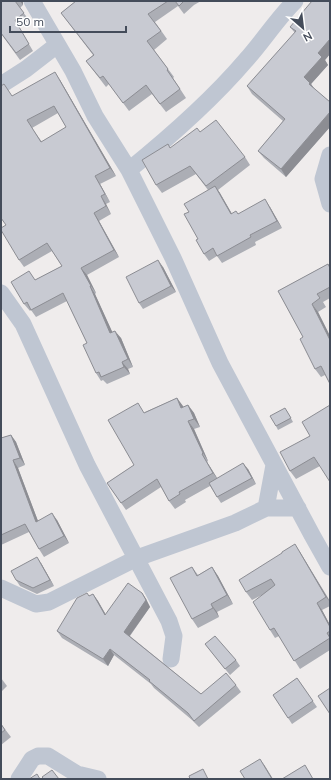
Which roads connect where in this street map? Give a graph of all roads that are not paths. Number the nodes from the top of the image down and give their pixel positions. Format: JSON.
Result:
{"nodes":[{"id":1,"x":32,"y":1,"type":"edge"},
{"id":2,"x":295,"y":1,"type":"edge"},
{"id":3,"x":57,"y":45,"type":"junction"},
{"id":4,"x":4,"y":83,"type":"edge"},
{"id":5,"x":330,"y":155,"type":"edge"},
{"id":6,"x":129,"y":170,"type":"junction"},
{"id":7,"x":330,"y":204,"type":"edge"},
{"id":8,"x":1,"y":293,"type":"edge"},
{"id":9,"x":274,"y":466,"type":"junction"},
{"id":10,"x":266,"y":508,"type":"junction"},
{"id":11,"x":298,"y":508,"type":"junction"},
{"id":12,"x":137,"y":558,"type":"junction"},
{"id":13,"x":330,"y":567,"type":"edge"},
{"id":14,"x":1,"y":588,"type":"edge"},
{"id":15,"x":171,"y":659,"type":"dead end"},
{"id":16,"x":19,"y":779,"type":"edge"},
{"id":17,"x":98,"y":779,"type":"edge"}],
"edges":[{"from":1,"to":3,"type":"street"},
{"from":2,"to":6,"type":"street"},
{"from":3,"to":4,"type":"street"},
{"from":3,"to":6,"type":"street"},
{"from":5,"to":7,"type":"street"},
{"from":6,"to":9,"type":"street"},
{"from":8,"to":12,"type":"street"},
{"from":9,"to":10,"type":"street"},
{"from":9,"to":11,"type":"street"},
{"from":10,"to":11,"type":"street"},
{"from":10,"to":12,"type":"street"},
{"from":11,"to":13,"type":"street"},
{"from":12,"to":14,"type":"street"},
{"from":12,"to":15,"type":"street"},
{"from":16,"to":17,"type":"street"}]}
